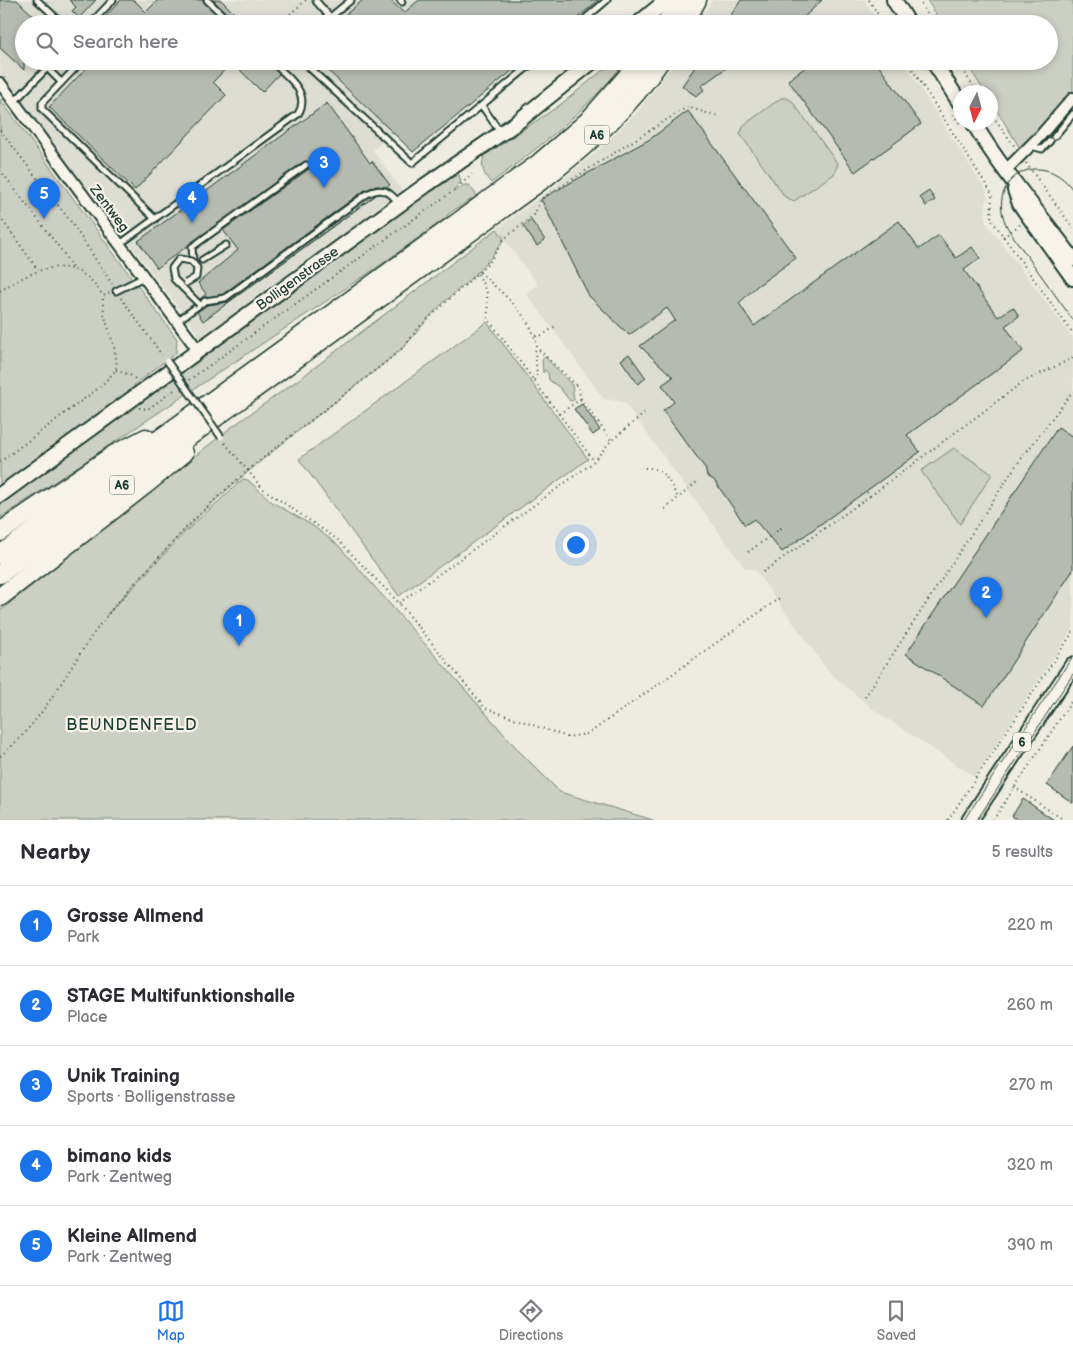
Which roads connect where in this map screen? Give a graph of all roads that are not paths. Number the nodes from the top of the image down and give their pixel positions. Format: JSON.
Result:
{"nodes":[{"id":1,"x":37,"y":0,"type":"edge"},
{"id":2,"x":113,"y":0,"type":"edge"},
{"id":3,"x":207,"y":0,"type":"edge"},
{"id":4,"x":350,"y":0,"type":"edge"},
{"id":5,"x":607,"y":0,"type":"edge"},
{"id":6,"x":697,"y":0,"type":"edge"},
{"id":7,"x":894,"y":0,"type":"edge"},
{"id":8,"x":316,"y":1,"type":"edge"},
{"id":9,"x":670,"y":1,"type":"edge"},
{"id":10,"x":53,"y":15,"type":"edge"},
{"id":11,"x":99,"y":15,"type":"edge"},
{"id":12,"x":223,"y":15,"type":"edge"},
{"id":13,"x":328,"y":15,"type":"edge"},
{"id":14,"x":332,"y":15,"type":"edge"},
{"id":15,"x":590,"y":15,"type":"edge"},
{"id":16,"x":651,"y":15,"type":"edge"},
{"id":17,"x":668,"y":15,"type":"edge"},
{"id":18,"x":689,"y":15,"type":"edge"},
{"id":19,"x":903,"y":15,"type":"edge"},
{"id":20,"x":45,"y":70,"type":"edge"},
{"id":21,"x":49,"y":70,"type":"edge"},
{"id":22,"x":73,"y":70,"type":"edge"},
{"id":23,"x":280,"y":70,"type":"edge"},
{"id":24,"x":312,"y":70,"type":"edge"},
{"id":25,"x":524,"y":70,"type":"edge"},
{"id":26,"x":582,"y":70,"type":"edge"},
{"id":27,"x":633,"y":70,"type":"edge"},
{"id":28,"x":653,"y":70,"type":"edge"},
{"id":29,"x":939,"y":70,"type":"edge"},
{"id":30,"x":61,"y":82,"type":"junction"},
{"id":31,"x":0,"y":83,"type":"edge"},
{"id":32,"x":953,"y":92,"type":"edge"},
{"id":33,"x":1073,"y":98,"type":"edge"},
{"id":34,"x":14,"y":102,"type":"junction"},
{"id":35,"x":482,"y":106,"type":"junction"},
{"id":36,"x":1073,"y":114,"type":"edge"},
{"id":37,"x":978,"y":130,"type":"edge"},
{"id":38,"x":501,"y":133,"type":"junction"},
{"id":39,"x":1031,"y":146,"type":"junction"},
{"id":40,"x":306,"y":165,"type":"dead end"},
{"id":41,"x":1008,"y":176,"type":"junction"},
{"id":42,"x":400,"y":204,"type":"junction"},
{"id":43,"x":155,"y":219,"type":"junction"},
{"id":44,"x":120,"y":244,"type":"junction"},
{"id":45,"x":226,"y":246,"type":"dead end"},
{"id":46,"x":1073,"y":259,"type":"edge"},
{"id":47,"x":202,"y":260,"type":"dead end"},
{"id":48,"x":193,"y":261,"type":"dead end"},
{"id":49,"x":144,"y":276,"type":"junction"},
{"id":50,"x":1073,"y":278,"type":"edge"},
{"id":51,"x":186,"y":284,"type":"dead end"},
{"id":52,"x":116,"y":291,"type":"road end"},
{"id":53,"x":199,"y":304,"type":"junction"},
{"id":54,"x":177,"y":321,"type":"junction"},
{"id":55,"x":198,"y":350,"type":"junction"},
{"id":56,"x":167,"y":361,"type":"road end"},
{"id":57,"x":244,"y":397,"type":"junction"},
{"id":58,"x":198,"y":412,"type":"junction"},
{"id":59,"x":221,"y":437,"type":"road end"},
{"id":60,"x":0,"y":495,"type":"edge"},
{"id":61,"x":0,"y":532,"type":"edge"},
{"id":62,"x":0,"y":554,"type":"edge"},
{"id":63,"x":0,"y":574,"type":"edge"},
{"id":64,"x":0,"y":597,"type":"edge"},
{"id":65,"x":1073,"y":665,"type":"edge"},
{"id":66,"x":970,"y":820,"type":"edge"}],
"edges":[{"from":1,"to":10,"type":"lane"},
{"from":2,"to":11,"type":"lane"},
{"from":3,"to":12,"type":"lane"},
{"from":4,"to":14,"type":"lane"},
{"from":5,"to":15,"type":"lane"},
{"from":6,"to":18,"type":"highway"},
{"from":7,"to":19,"type":"main road"},
{"from":8,"to":13,"type":"lane"},
{"from":9,"to":16,"type":"main road"},
{"from":9,"to":17,"type":"highway"},
{"from":20,"to":34,"type":"lane"},
{"from":21,"to":30,"type":"lane"},
{"from":22,"to":30,"type":"lane"},
{"from":23,"to":43,"type":"lane"},
{"from":24,"to":35,"type":"lane"},
{"from":25,"to":35,"type":"lane"},
{"from":26,"to":38,"type":"main road","name":"Bolligenstrasse"},
{"from":27,"to":58,"type":"highway","number":"A6"},
{"from":28,"to":57,"type":"highway","number":"A6"},
{"from":29,"to":32,"type":"main road"},
{"from":30,"to":43,"type":"lane"},
{"from":31,"to":34,"type":"street","name":"Zentweg"},
{"from":33,"to":39,"type":"street"},
{"from":34,"to":44,"type":"street","name":"Zentweg"},
{"from":35,"to":38,"type":"lane"},
{"from":36,"to":39,"type":"lane"},
{"from":37,"to":41,"type":"main road"},
{"from":38,"to":42,"type":"main road","name":"Bolligenstrasse"},
{"from":39,"to":41,"type":"street"},
{"from":40,"to":48,"type":"lane"},
{"from":41,"to":46,"type":"main road"},
{"from":41,"to":50,"type":"main road"},
{"from":42,"to":53,"type":"lane"},
{"from":42,"to":55,"type":"main road","name":"Bolligenstrasse"},
{"from":43,"to":44,"type":"lane"},
{"from":44,"to":49,"type":"street","name":"Zentweg"},
{"from":45,"to":47,"type":"lane"},
{"from":49,"to":52,"type":"lane"},
{"from":49,"to":54,"type":"street","name":"Zentweg"},
{"from":51,"to":53,"type":"lane","bridge":true},
{"from":53,"to":54,"type":"lane"},
{"from":54,"to":55,"type":"street","name":"Zentweg"},
{"from":55,"to":60,"type":"main road","name":"Bolligenstrasse"},
{"from":56,"to":59,"type":"lane","bridge":true},
{"from":57,"to":63,"type":"highway","number":"A6"},
{"from":57,"to":64,"type":"highway"},
{"from":58,"to":61,"type":"highway"},
{"from":58,"to":62,"type":"highway","number":"A6"},
{"from":65,"to":66,"type":"main road","number":"6"}]}
